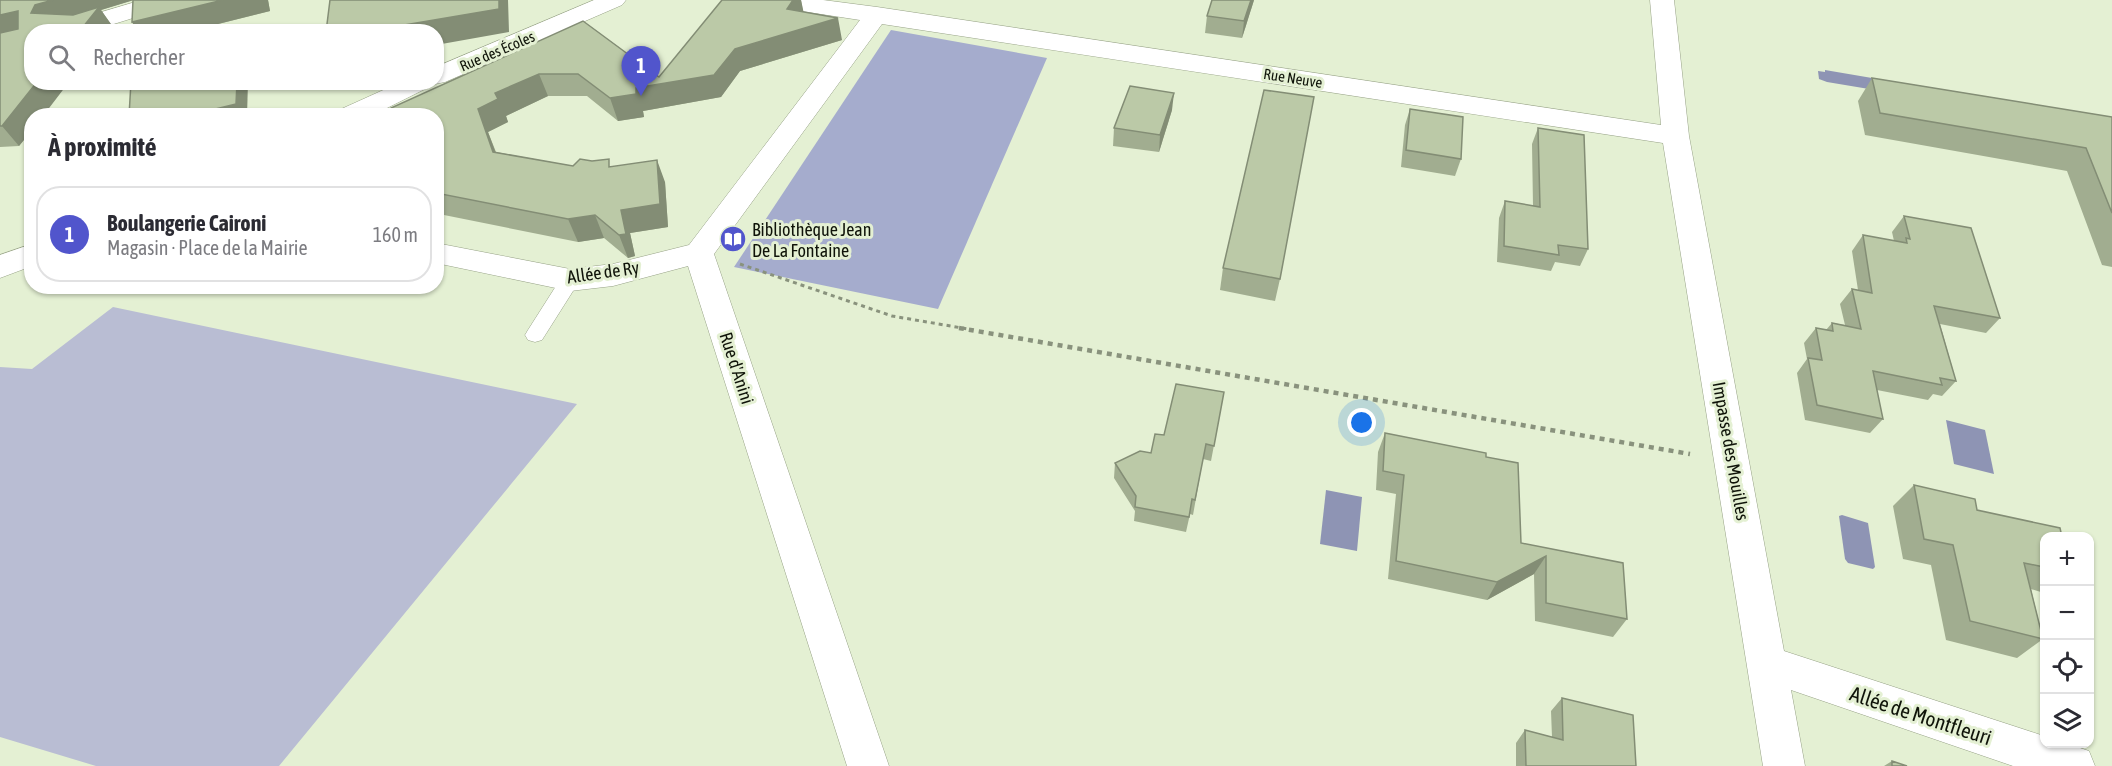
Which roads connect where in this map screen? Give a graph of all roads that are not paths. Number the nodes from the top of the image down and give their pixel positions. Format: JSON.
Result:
{"nodes":[{"id":1,"x":167,"y":0,"type":"edge"},
{"id":2,"x":614,"y":0,"type":"edge"},
{"id":3,"x":775,"y":0,"type":"edge"},
{"id":4,"x":1662,"y":0,"type":"edge"},
{"id":5,"x":877,"y":14,"type":"junction"},
{"id":6,"x":87,"y":24,"type":"edge"},
{"id":7,"x":444,"y":74,"type":"edge"},
{"id":8,"x":406,"y":90,"type":"edge"},
{"id":9,"x":366,"y":108,"type":"edge"},
{"id":10,"x":1675,"y":136,"type":"junction"},
{"id":11,"x":699,"y":253,"type":"junction"},
{"id":12,"x":444,"y":255,"type":"edge"},
{"id":13,"x":24,"y":257,"type":"edge"},
{"id":14,"x":0,"y":267,"type":"edge"},
{"id":15,"x":570,"y":280,"type":"junction"},
{"id":16,"x":535,"y":335,"type":"dead end"},
{"id":17,"x":1768,"y":664,"type":"junction"},
{"id":18,"x":868,"y":766,"type":"edge"},
{"id":19,"x":1784,"y":766,"type":"edge"},
{"id":20,"x":2074,"y":766,"type":"edge"}],
"edges":[{"from":1,"to":6,"type":"street"},
{"from":2,"to":7,"type":"street","name":"Rue des Écoles"},
{"from":3,"to":5,"type":"street","name":"Rue Neuve"},
{"from":4,"to":10,"type":"street"},
{"from":5,"to":10,"type":"street","name":"Rue Neuve"},
{"from":5,"to":11,"type":"street"},
{"from":8,"to":9,"type":"street"},
{"from":10,"to":17,"type":"street","name":"Impasse des Mouilles"},
{"from":11,"to":15,"type":"street","name":"Allée de Ry"},
{"from":11,"to":18,"type":"street","name":"Rue d'Anini"},
{"from":12,"to":15,"type":"street","name":"Allée de Ry"},
{"from":13,"to":14,"type":"street"},
{"from":15,"to":16,"type":"lane"},
{"from":17,"to":19,"type":"street","name":"Impasse des Mouilles"},
{"from":17,"to":20,"type":"street","name":"Allée de Montfleuri"}]}
